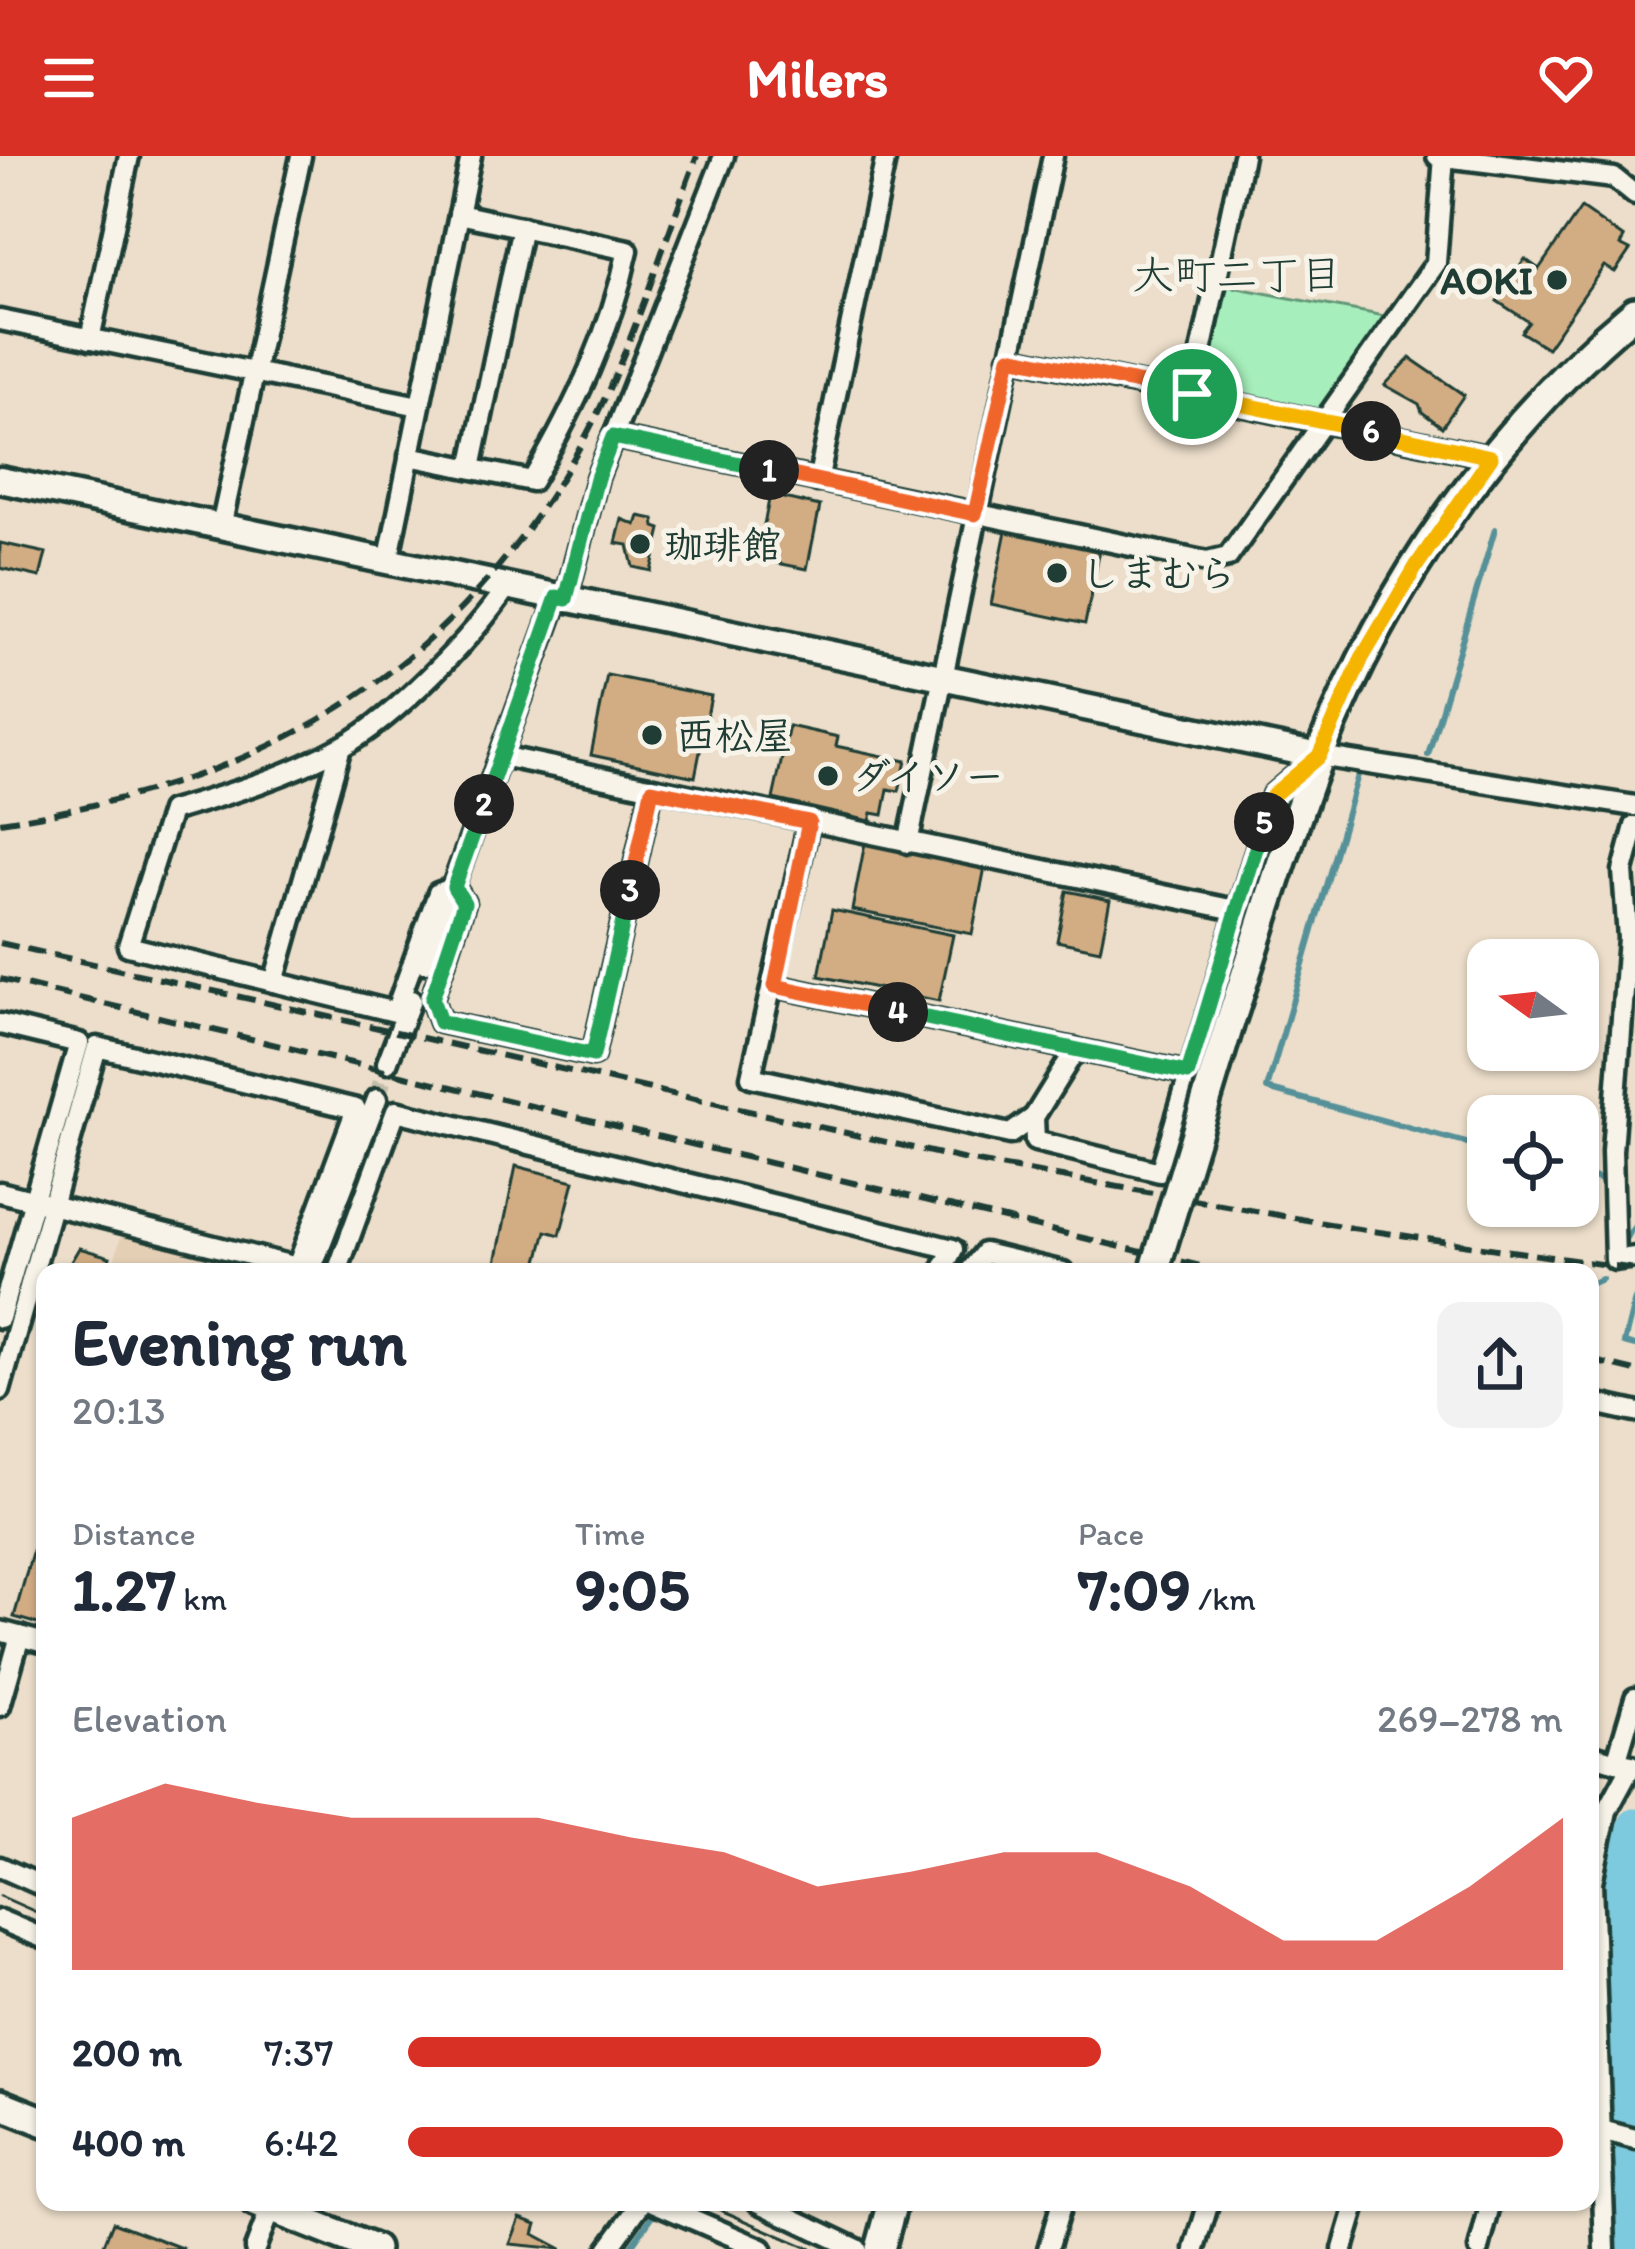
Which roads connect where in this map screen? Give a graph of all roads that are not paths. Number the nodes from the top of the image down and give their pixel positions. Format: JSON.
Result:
{"nodes":[{"id":1,"x":129,"y":156,"type":"edge"},
{"id":2,"x":301,"y":156,"type":"edge"},
{"id":3,"x":471,"y":156,"type":"edge"},
{"id":4,"x":724,"y":156,"type":"edge"},
{"id":5,"x":886,"y":156,"type":"edge"},
{"id":6,"x":1053,"y":156,"type":"edge"},
{"id":7,"x":1243,"y":156,"type":"edge"},
{"id":8,"x":1442,"y":156,"type":"edge"},
{"id":9,"x":1635,"y":195,"type":"edge"},
{"id":10,"x":459,"y":214,"type":"junction"},
{"id":11,"x":522,"y":227,"type":"junction"},
{"id":12,"x":1635,"y":312,"type":"edge"},
{"id":13,"x":0,"y":320,"type":"edge"},
{"id":14,"x":90,"y":339,"type":"junction"},
{"id":15,"x":1010,"y":357,"type":"junction"},
{"id":16,"x":254,"y":374,"type":"junction"},
{"id":17,"x":1192,"y":394,"type":"junction"},
{"id":18,"x":418,"y":406,"type":"junction"},
{"id":19,"x":1324,"y":421,"type":"junction"},
{"id":20,"x":613,"y":437,"type":"junction"},
{"id":21,"x":409,"y":456,"type":"junction"},
{"id":22,"x":1491,"y":457,"type":"junction"},
{"id":23,"x":471,"y":468,"type":"junction"},
{"id":24,"x":0,"y":480,"type":"edge"},
{"id":25,"x":818,"y":481,"type":"junction"},
{"id":26,"x":975,"y":514,"type":"junction"},
{"id":27,"x":221,"y":527,"type":"junction"},
{"id":28,"x":388,"y":562,"type":"junction"},
{"id":29,"x":507,"y":587,"type":"junction"},
{"id":30,"x":562,"y":598,"type":"junction"},
{"id":31,"x":940,"y":677,"type":"junction"},
{"id":32,"x":341,"y":747,"type":"junction"},
{"id":33,"x":501,"y":756,"type":"junction"},
{"id":34,"x":1319,"y":756,"type":"junction"},
{"id":35,"x":652,"y":790,"type":"junction"},
{"id":36,"x":1635,"y":806,"type":"edge"},
{"id":37,"x":809,"y":822,"type":"junction"},
{"id":38,"x":1635,"y":826,"type":"edge"},
{"id":39,"x":908,"y":842,"type":"junction"},
{"id":40,"x":454,"y":887,"type":"junction"},
{"id":41,"x":1235,"y":910,"type":"junction"},
{"id":42,"x":274,"y":982,"type":"junction"},
{"id":43,"x":775,"y":986,"type":"junction"},
{"id":44,"x":1626,"y":1023,"type":"edge"},
{"id":45,"x":0,"y":1024,"type":"edge"},
{"id":46,"x":88,"y":1045,"type":"junction"},
{"id":47,"x":1076,"y":1049,"type":"junction"},
{"id":48,"x":387,"y":1063,"type":"tunnel mouth"},
{"id":49,"x":1188,"y":1073,"type":"junction"},
{"id":50,"x":377,"y":1099,"type":"tunnel mouth"},
{"id":51,"x":1034,"y":1117,"type":"junction"},
{"id":52,"x":0,"y":1192,"type":"edge"},
{"id":53,"x":43,"y":1205,"type":"junction"},
{"id":54,"x":1635,"y":1257,"type":"edge"},
{"id":55,"x":279,"y":1263,"type":"edge"},
{"id":56,"x":310,"y":1263,"type":"edge"},
{"id":57,"x":311,"y":1263,"type":"edge"},
{"id":58,"x":340,"y":1263,"type":"edge"},
{"id":59,"x":945,"y":1263,"type":"edge"},
{"id":60,"x":976,"y":1263,"type":"edge"},
{"id":61,"x":1026,"y":1263,"type":"edge"},
{"id":62,"x":1157,"y":1263,"type":"edge"},
{"id":63,"x":0,"y":1318,"type":"edge"},
{"id":64,"x":0,"y":1390,"type":"edge"},
{"id":65,"x":1599,"y":1406,"type":"edge"},
{"id":66,"x":1635,"y":1412,"type":"edge"},
{"id":67,"x":10,"y":1634,"type":"edge"},
{"id":68,"x":1635,"y":1698,"type":"edge"},
{"id":69,"x":0,"y":1706,"type":"edge"},
{"id":70,"x":1628,"y":1764,"type":"edge"},
{"id":71,"x":1599,"y":1835,"type":"edge"},
{"id":72,"x":0,"y":1867,"type":"edge"},
{"id":73,"x":36,"y":1882,"type":"edge"},
{"id":74,"x":0,"y":1920,"type":"edge"},
{"id":75,"x":36,"y":1935,"type":"edge"},
{"id":76,"x":1599,"y":2010,"type":"edge"},
{"id":77,"x":0,"y":2105,"type":"edge"},
{"id":78,"x":36,"y":2119,"type":"edge"},
{"id":79,"x":1602,"y":2131,"type":"edge"},
{"id":80,"x":1635,"y":2139,"type":"edge"},
{"id":81,"x":264,"y":2211,"type":"edge"},
{"id":82,"x":283,"y":2211,"type":"edge"},
{"id":83,"x":635,"y":2211,"type":"edge"},
{"id":84,"x":673,"y":2211,"type":"edge"},
{"id":85,"x":777,"y":2211,"type":"edge"},
{"id":86,"x":891,"y":2211,"type":"edge"},
{"id":87,"x":1059,"y":2211,"type":"edge"},
{"id":88,"x":1207,"y":2211,"type":"edge"},
{"id":89,"x":1354,"y":2211,"type":"edge"},
{"id":90,"x":1489,"y":2211,"type":"edge"},
{"id":91,"x":255,"y":2249,"type":"edge"},
{"id":92,"x":374,"y":2249,"type":"edge"},
{"id":93,"x":608,"y":2249,"type":"edge"},
{"id":94,"x":762,"y":2249,"type":"edge"},
{"id":95,"x":857,"y":2249,"type":"edge"},
{"id":96,"x":880,"y":2249,"type":"edge"},
{"id":97,"x":1048,"y":2249,"type":"edge"},
{"id":98,"x":1196,"y":2249,"type":"edge"},
{"id":99,"x":1343,"y":2249,"type":"edge"},
{"id":100,"x":1478,"y":2249,"type":"edge"},
{"id":101,"x":1605,"y":2249,"type":"edge"}],
"edges":[{"from":1,"to":14,"type":"street"},
{"from":2,"to":16,"type":"street"},
{"from":3,"to":10,"type":"street"},
{"from":4,"to":20,"type":"street"},
{"from":5,"to":25,"type":"street"},
{"from":6,"to":15,"type":"street"},
{"from":7,"to":17,"type":"street"},
{"from":8,"to":9,"type":"street"},
{"from":8,"to":19,"type":"street"},
{"from":10,"to":11,"type":"street"},
{"from":10,"to":18,"type":"street"},
{"from":11,"to":23,"type":"street"},
{"from":11,"to":23,"type":"street"},
{"from":12,"to":22,"type":"main road"},
{"from":13,"to":14,"type":"street"},
{"from":14,"to":16,"type":"street"},
{"from":15,"to":17,"type":"street"},
{"from":15,"to":26,"type":"street"},
{"from":16,"to":18,"type":"street"},
{"from":16,"to":27,"type":"street"},
{"from":17,"to":19,"type":"street"},
{"from":18,"to":21,"type":"street"},
{"from":19,"to":22,"type":"street"},
{"from":19,"to":26,"type":"street"},
{"from":20,"to":25,"type":"street"},
{"from":20,"to":30,"type":"street"},
{"from":21,"to":23,"type":"street"},
{"from":21,"to":28,"type":"street"},
{"from":22,"to":34,"type":"main road"},
{"from":24,"to":27,"type":"street"},
{"from":25,"to":26,"type":"street"},
{"from":26,"to":31,"type":"street"},
{"from":27,"to":28,"type":"street"},
{"from":28,"to":29,"type":"street"},
{"from":29,"to":30,"type":"street"},
{"from":29,"to":32,"type":"street"},
{"from":30,"to":31,"type":"street"},
{"from":30,"to":33,"type":"street"},
{"from":31,"to":34,"type":"street"},
{"from":31,"to":39,"type":"street"},
{"from":32,"to":42,"type":"street"},
{"from":32,"to":42,"type":"street"},
{"from":33,"to":35,"type":"street"},
{"from":33,"to":40,"type":"street"},
{"from":34,"to":36,"type":"street"},
{"from":34,"to":41,"type":"street"},
{"from":34,"to":62,"type":"main road","bridge":true},
{"from":35,"to":37,"type":"street"},
{"from":35,"to":40,"type":"street"},
{"from":37,"to":39,"type":"street"},
{"from":37,"to":43,"type":"street"},
{"from":38,"to":44,"type":"street"},
{"from":39,"to":41,"type":"street"},
{"from":40,"to":42,"type":"street"},
{"from":40,"to":48,"type":"street"},
{"from":41,"to":49,"type":"street"},
{"from":43,"to":47,"type":"street"},
{"from":43,"to":51,"type":"street"},
{"from":44,"to":54,"type":"street"},
{"from":45,"to":46,"type":"street"},
{"from":46,"to":53,"type":"street"},
{"from":46,"to":56,"type":"street"},
{"from":47,"to":49,"type":"street"},
{"from":47,"to":51,"type":"street"},
{"from":49,"to":51,"type":"street"},
{"from":50,"to":57,"type":"street"},
{"from":52,"to":53,"type":"street"},
{"from":53,"to":55,"type":"street"},
{"from":53,"to":63,"type":"street"},
{"from":53,"to":64,"type":"street"},
{"from":58,"to":59,"type":"street"},
{"from":60,"to":61,"type":"street"},
{"from":65,"to":66,"type":"street"},
{"from":67,"to":69,"type":"street"},
{"from":68,"to":70,"type":"street"},
{"from":70,"to":71,"type":"street"},
{"from":72,"to":73,"type":"street"},
{"from":74,"to":75,"type":"street"},
{"from":76,"to":79,"type":"street"},
{"from":77,"to":78,"type":"main road"},
{"from":79,"to":80,"type":"street"},
{"from":79,"to":101,"type":"street"},
{"from":81,"to":91,"type":"street"},
{"from":82,"to":92,"type":"main road"},
{"from":83,"to":93,"type":"street"},
{"from":84,"to":94,"type":"street"},
{"from":85,"to":95,"type":"street"},
{"from":86,"to":96,"type":"main road"},
{"from":87,"to":97,"type":"street"},
{"from":88,"to":98,"type":"street"},
{"from":89,"to":99,"type":"street"},
{"from":90,"to":100,"type":"street"}]}
